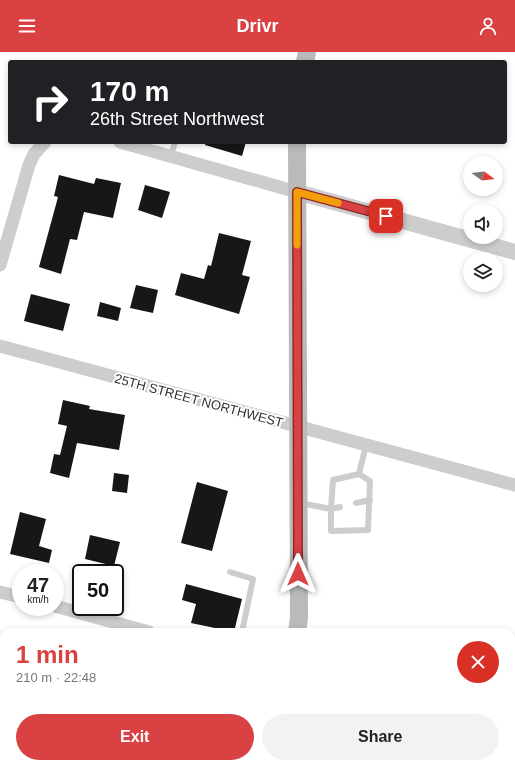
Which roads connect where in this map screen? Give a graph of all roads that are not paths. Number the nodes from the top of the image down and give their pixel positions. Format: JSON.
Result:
{"nodes":[{"id":1,"x":42,"y":144,"type":"edge"},
{"id":2,"x":127,"y":144,"type":"edge"},
{"id":3,"x":174,"y":144,"type":"edge"},
{"id":4,"x":297,"y":144,"type":"edge"},
{"id":5,"x":171,"y":156,"type":"junction"},
{"id":6,"x":297,"y":192,"type":"junction"},
{"id":7,"x":515,"y":252,"type":"edge"},
{"id":8,"x":0,"y":265,"type":"edge"},
{"id":9,"x":0,"y":346,"type":"edge"},
{"id":10,"x":298,"y":426,"type":"junction"},
{"id":11,"x":366,"y":445,"type":"junction"},
{"id":12,"x":359,"y":474,"type":"junction"},
{"id":13,"x":515,"y":485,"type":"edge"},
{"id":14,"x":370,"y":500,"type":"junction"},
{"id":15,"x":298,"y":502,"type":"junction"},
{"id":16,"x":356,"y":503,"type":"dead end"},
{"id":17,"x":340,"y":507,"type":"dead end"},
{"id":18,"x":332,"y":509,"type":"junction"},
{"id":19,"x":230,"y":572,"type":"dead end"},
{"id":20,"x":0,"y":592,"type":"edge"},
{"id":21,"x":12,"y":595,"type":"edge"},
{"id":22,"x":64,"y":608,"type":"edge"},
{"id":23,"x":135,"y":628,"type":"edge"},
{"id":24,"x":243,"y":628,"type":"edge"},
{"id":25,"x":297,"y":628,"type":"edge"}],
"edges":[{"from":1,"to":8,"type":"street"},
{"from":2,"to":5,"type":"street"},
{"from":3,"to":5,"type":"lane"},
{"from":4,"to":6,"type":"main road"},
{"from":5,"to":6,"type":"street"},
{"from":6,"to":7,"type":"street"},
{"from":6,"to":10,"type":"main road"},
{"from":9,"to":10,"type":"street","name":"25TH STREET NORTHWEST"},
{"from":10,"to":11,"type":"street","name":"25TH STREET NORTHWEST"},
{"from":10,"to":15,"type":"main road"},
{"from":11,"to":12,"type":"lane"},
{"from":11,"to":13,"type":"street","name":"25TH STREET NORTHWEST"},
{"from":12,"to":14,"type":"lane"},
{"from":12,"to":18,"type":"lane"},
{"from":14,"to":16,"type":"lane"},
{"from":14,"to":18,"type":"lane"},
{"from":15,"to":18,"type":"lane"},
{"from":15,"to":25,"type":"main road"},
{"from":17,"to":18,"type":"lane"},
{"from":19,"to":24,"type":"lane"},
{"from":20,"to":21,"type":"street"},
{"from":22,"to":23,"type":"street"}]}
